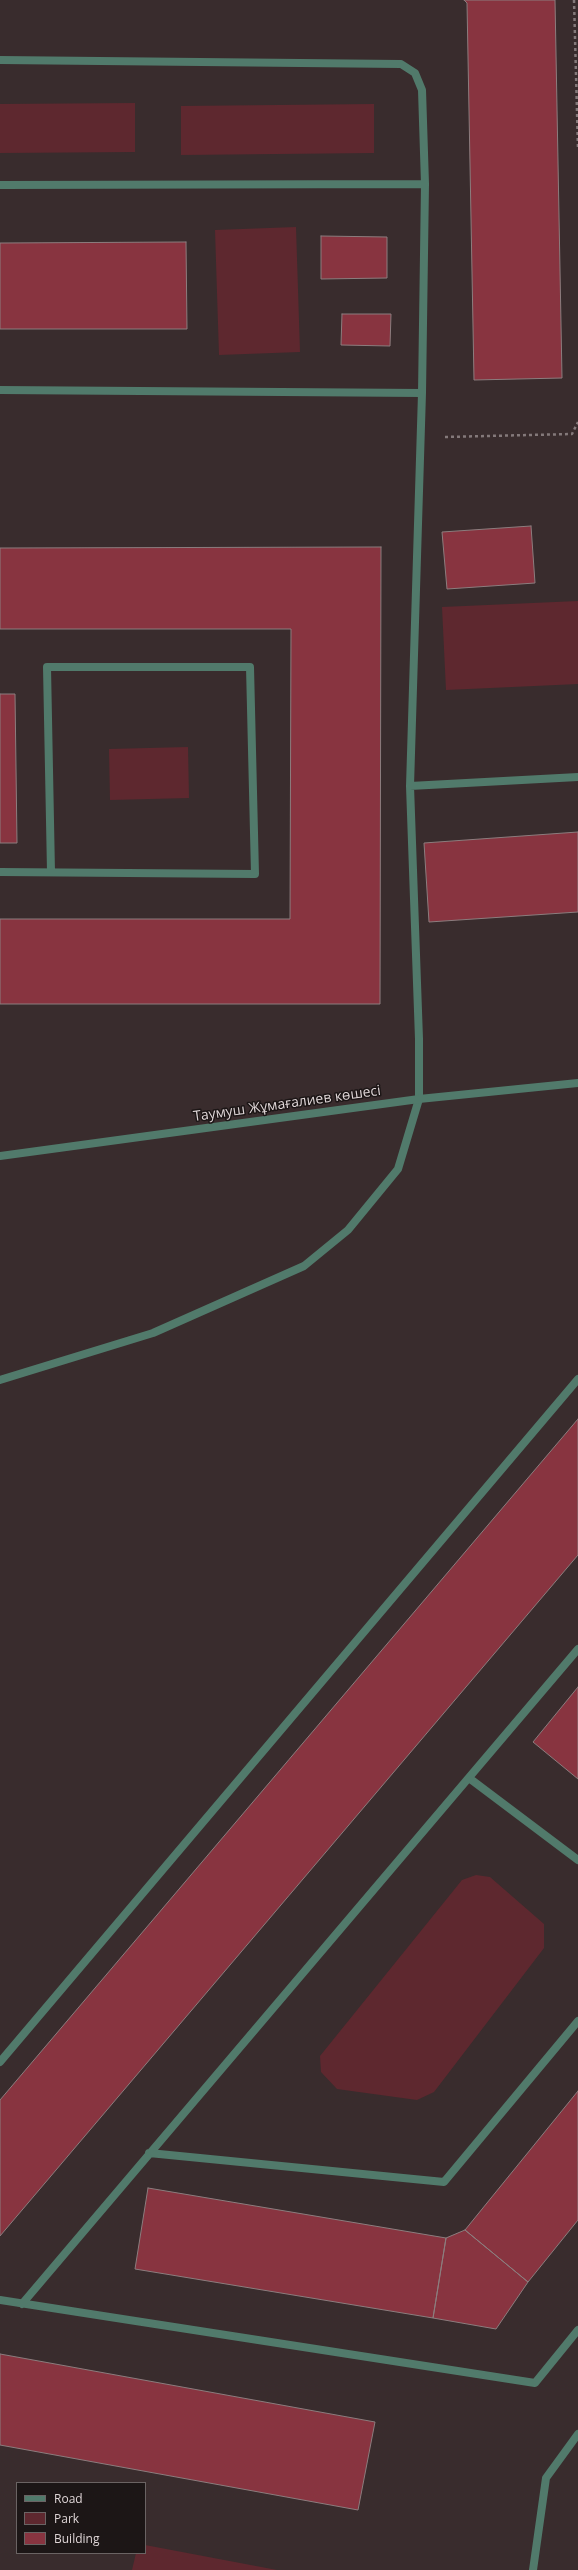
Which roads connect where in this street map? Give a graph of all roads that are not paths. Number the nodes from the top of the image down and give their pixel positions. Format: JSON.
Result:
{"nodes":[{"id":1,"x":0,"y":60,"type":"edge"},
{"id":2,"x":425,"y":184,"type":"junction"},
{"id":3,"x":0,"y":185,"type":"edge"},
{"id":4,"x":0,"y":390,"type":"edge"},
{"id":5,"x":422,"y":392,"type":"junction"},
{"id":6,"x":578,"y":777,"type":"edge"},
{"id":7,"x":410,"y":786,"type":"junction"},
{"id":8,"x":0,"y":872,"type":"edge"},
{"id":9,"x":51,"y":872,"type":"junction"},
{"id":10,"x":578,"y":1083,"type":"edge"},
{"id":11,"x":419,"y":1099,"type":"junction"},
{"id":12,"x":0,"y":1156,"type":"edge"},
{"id":13,"x":578,"y":1379,"type":"edge"},
{"id":14,"x":0,"y":1380,"type":"edge"},
{"id":15,"x":578,"y":1649,"type":"edge"},
{"id":16,"x":469,"y":1778,"type":"junction"},
{"id":17,"x":578,"y":1860,"type":"edge"},
{"id":18,"x":578,"y":2021,"type":"edge"},
{"id":19,"x":0,"y":2062,"type":"edge"},
{"id":20,"x":149,"y":2153,"type":"junction"},
{"id":21,"x":0,"y":2300,"type":"edge"},
{"id":22,"x":22,"y":2304,"type":"junction"},
{"id":23,"x":578,"y":2330,"type":"edge"},
{"id":24,"x":578,"y":2434,"type":"edge"},
{"id":25,"x":533,"y":2570,"type":"edge"}],
"edges":[{"from":1,"to":2,"type":"street"},
{"from":2,"to":3,"type":"street"},
{"from":2,"to":5,"type":"street"},
{"from":4,"to":5,"type":"street"},
{"from":5,"to":7,"type":"street"},
{"from":6,"to":7,"type":"street"},
{"from":7,"to":11,"type":"street"},
{"from":8,"to":9,"type":"street"},
{"from":9,"to":9,"type":"street"},
{"from":10,"to":11,"type":"street","name":"Таумуш Жұмағалиев көшесі"},
{"from":11,"to":12,"type":"street","name":"Таумуш Жұмағалиев көшесі"},
{"from":11,"to":14,"type":"street"},
{"from":13,"to":19,"type":"street"},
{"from":15,"to":16,"type":"street"},
{"from":16,"to":17,"type":"street"},
{"from":16,"to":20,"type":"street"},
{"from":18,"to":20,"type":"street"},
{"from":20,"to":22,"type":"street"},
{"from":21,"to":22,"type":"street"},
{"from":22,"to":23,"type":"street"},
{"from":24,"to":25,"type":"street"}]}
